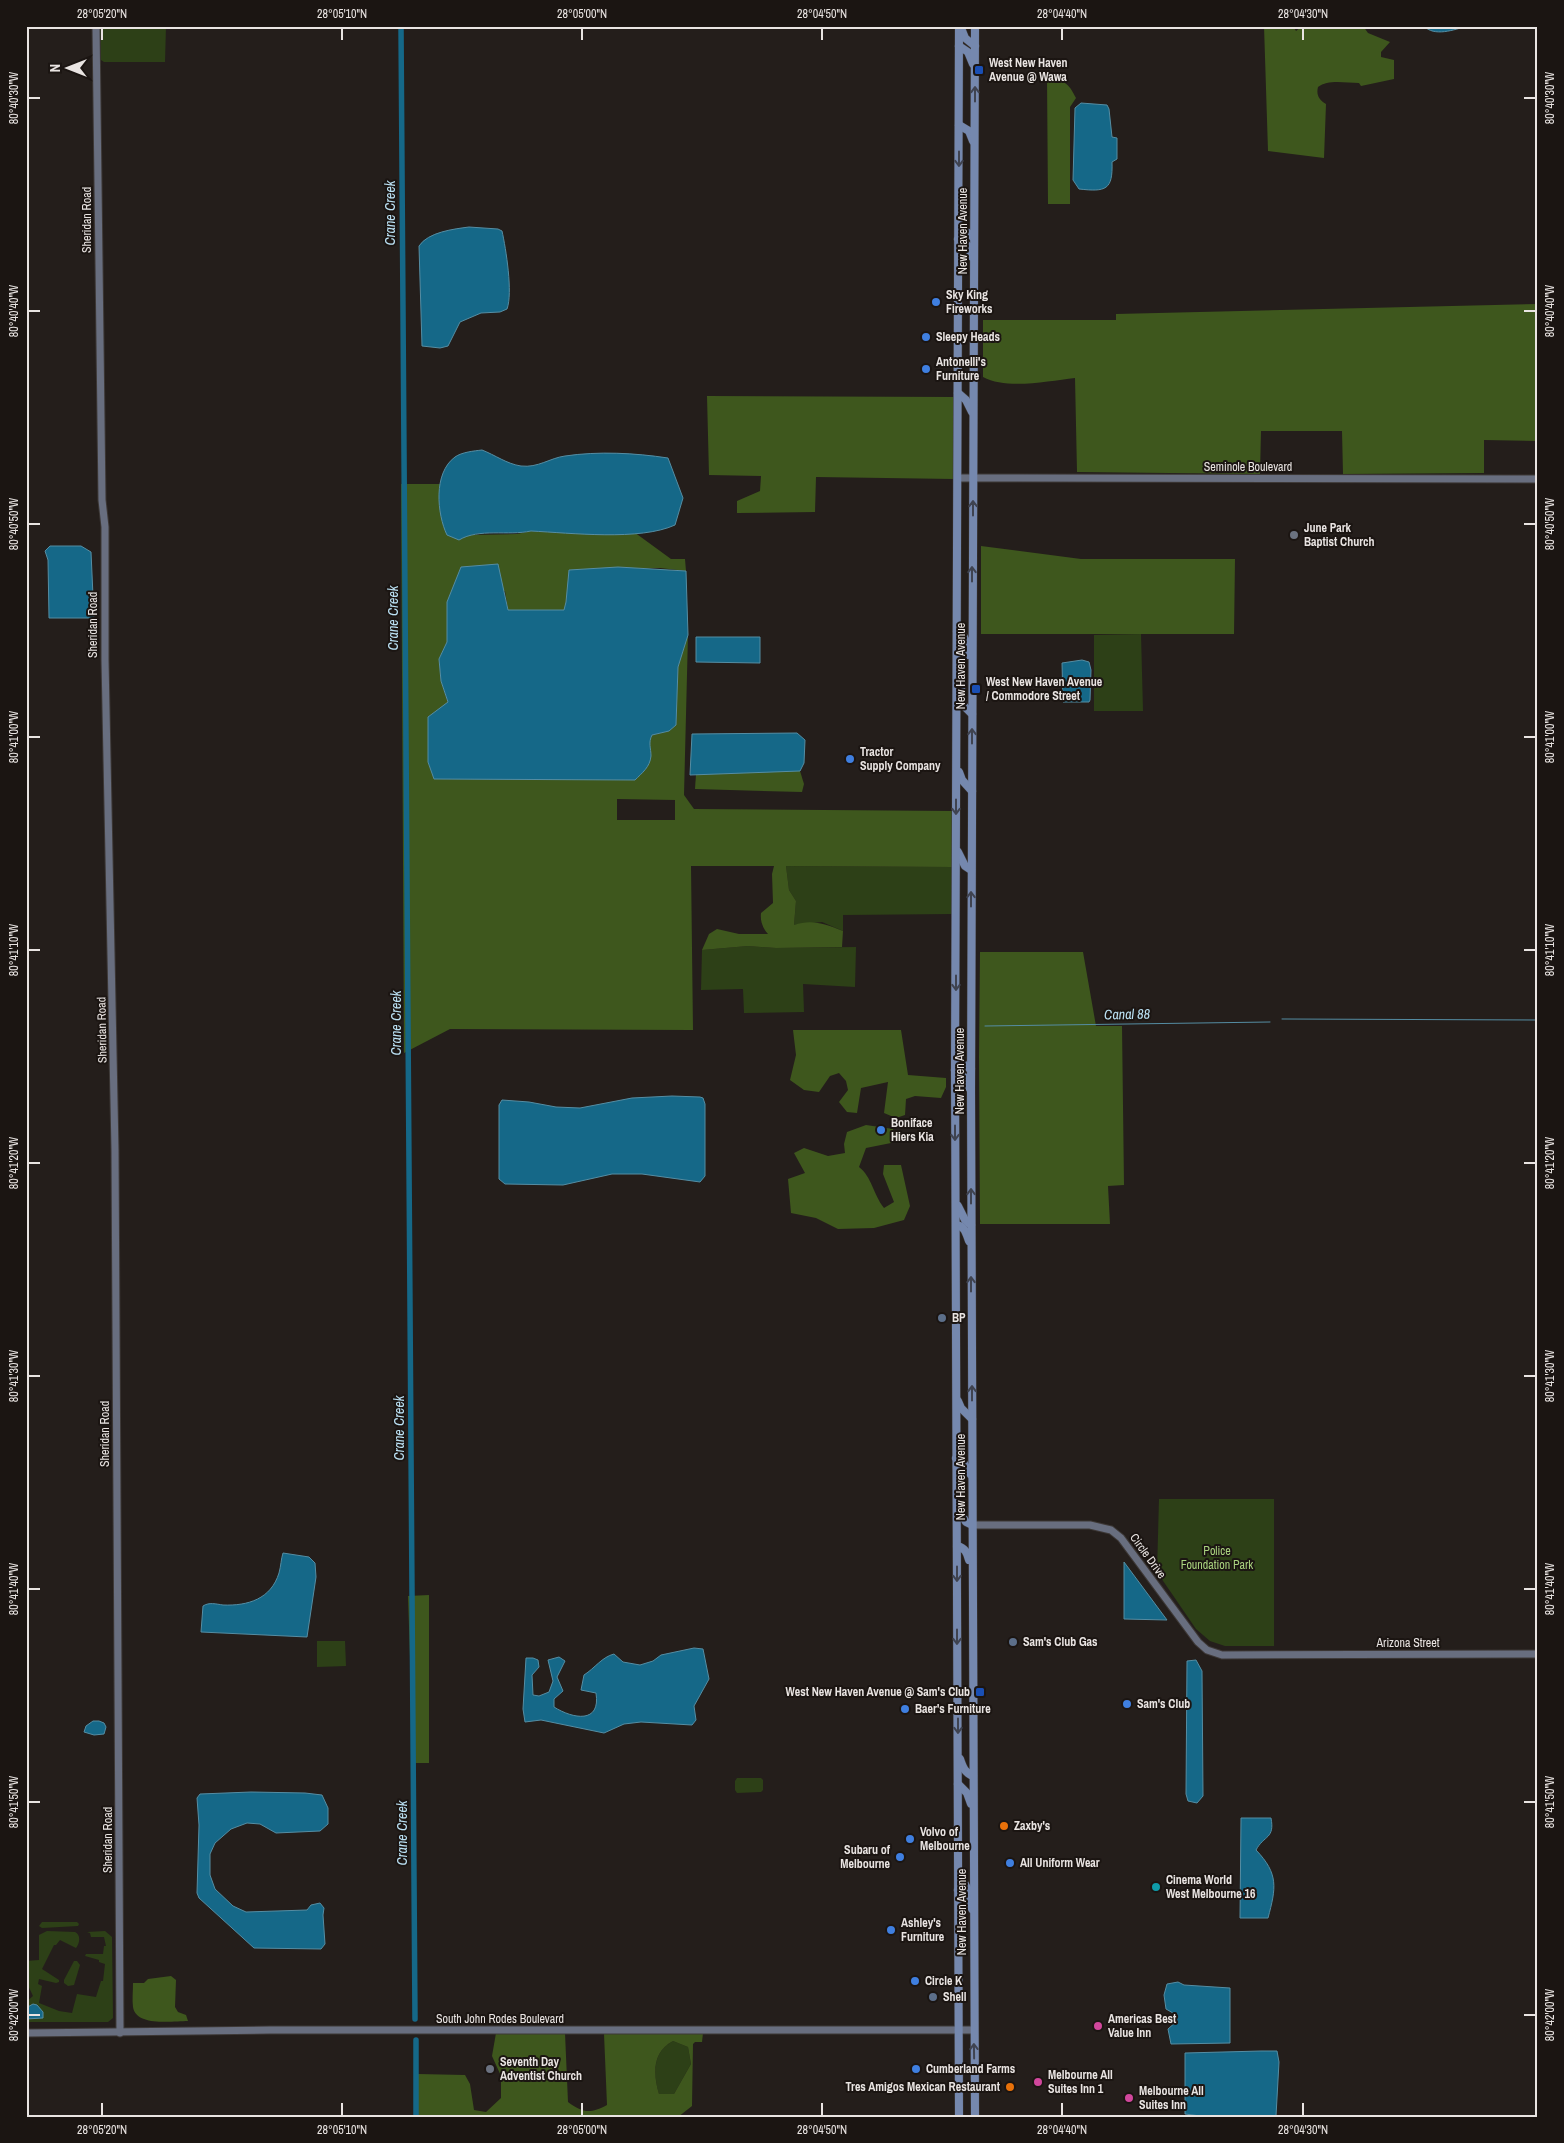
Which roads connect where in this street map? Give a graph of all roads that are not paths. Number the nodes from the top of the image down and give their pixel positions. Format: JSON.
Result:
{"nodes":[{"id":1,"x":96,"y":26,"type":"edge"},
{"id":2,"x":960,"y":26,"type":"edge"},
{"id":3,"x":975,"y":26,"type":"edge"},
{"id":4,"x":959,"y":46,"type":"junction"},
{"id":5,"x":975,"y":46,"type":"junction"},
{"id":6,"x":975,"y":68,"type":"junction"},
{"id":7,"x":959,"y":104,"type":"junction"},
{"id":8,"x":974,"y":118,"type":"junction"},
{"id":9,"x":959,"y":125,"type":"junction"},
{"id":10,"x":974,"y":143,"type":"junction"},
{"id":11,"x":958,"y":216,"type":"junction"},
{"id":12,"x":973,"y":237,"type":"junction"},
{"id":13,"x":958,"y":239,"type":"junction"},
{"id":14,"x":974,"y":264,"type":"junction"},
{"id":15,"x":958,"y":393,"type":"junction"},
{"id":16,"x":973,"y":414,"type":"junction"},
{"id":17,"x":958,"y":478,"type":"junction"},
{"id":18,"x":973,"y":478,"type":"junction"},
{"id":19,"x":1538,"y":479,"type":"edge"},
{"id":20,"x":957,"y":631,"type":"junction"},
{"id":21,"x":957,"y":675,"type":"junction"},
{"id":22,"x":972,"y":686,"type":"junction"},
{"id":23,"x":972,"y":714,"type":"junction"},
{"id":24,"x":956,"y":765,"type":"junction"},
{"id":25,"x":972,"y":791,"type":"junction"},
{"id":26,"x":956,"y":848,"type":"junction"},
{"id":27,"x":971,"y":870,"type":"junction"},
{"id":28,"x":955,"y":1050,"type":"junction"},
{"id":29,"x":971,"y":1069,"type":"junction"},
{"id":30,"x":955,"y":1070,"type":"junction"},
{"id":31,"x":971,"y":1090,"type":"junction"},
{"id":32,"x":956,"y":1202,"type":"junction"},
{"id":33,"x":971,"y":1224,"type":"junction"},
{"id":34,"x":956,"y":1225,"type":"junction"},
{"id":35,"x":971,"y":1245,"type":"junction"},
{"id":36,"x":956,"y":1295,"type":"junction"},
{"id":37,"x":972,"y":1302,"type":"junction"},
{"id":38,"x":956,"y":1397,"type":"junction"},
{"id":39,"x":972,"y":1419,"type":"junction"},
{"id":40,"x":956,"y":1458,"type":"junction"},
{"id":41,"x":972,"y":1477,"type":"junction"},
{"id":42,"x":957,"y":1507,"type":"junction"},
{"id":43,"x":972,"y":1525,"type":"junction"},
{"id":44,"x":957,"y":1546,"type":"junction"},
{"id":45,"x":972,"y":1569,"type":"junction"},
{"id":46,"x":1538,"y":1654,"type":"edge"},
{"id":47,"x":1278,"y":1655,"type":"joint"},
{"id":48,"x":957,"y":1660,"type":"junction"},
{"id":49,"x":973,"y":1663,"type":"junction"},
{"id":50,"x":958,"y":1752,"type":"junction"},
{"id":51,"x":973,"y":1776,"type":"junction"},
{"id":52,"x":958,"y":1784,"type":"junction"},
{"id":53,"x":973,"y":1811,"type":"junction"},
{"id":54,"x":958,"y":1871,"type":"junction"},
{"id":55,"x":958,"y":1890,"type":"junction"},
{"id":56,"x":973,"y":1892,"type":"junction"},
{"id":57,"x":974,"y":1913,"type":"junction"},
{"id":58,"x":959,"y":2030,"type":"junction"},
{"id":59,"x":974,"y":2030,"type":"junction"},
{"id":60,"x":26,"y":2032,"type":"edge"},
{"id":61,"x":120,"y":2033,"type":"junction"},
{"id":62,"x":959,"y":2117,"type":"edge"},
{"id":63,"x":974,"y":2117,"type":"edge"}],
"edges":[{"from":1,"to":61,"type":"street","name":"Sheridan Road"},
{"from":2,"to":4,"type":"main road","name":"New Haven Avenue"},
{"from":2,"to":5,"type":"main road"},
{"from":3,"to":5,"type":"main road","name":"New Haven Avenue"},
{"from":4,"to":6,"type":"main road"},
{"from":4,"to":7,"type":"main road","name":"New Haven Avenue"},
{"from":5,"to":6,"type":"main road","name":"New Haven Avenue"},
{"from":8,"to":6,"type":"main road","name":"New Haven Avenue","one_way":true},
{"from":7,"to":8,"type":"main road"},
{"from":7,"to":9,"type":"main road","name":"New Haven Avenue"},
{"from":8,"to":10,"type":"main road","name":"New Haven Avenue"},
{"from":9,"to":10,"type":"main road"},
{"from":9,"to":11,"type":"main road","name":"New Haven Avenue","one_way":true},
{"from":10,"to":12,"type":"main road","name":"New Haven Avenue"},
{"from":11,"to":12,"type":"main road"},
{"from":11,"to":13,"type":"main road","name":"New Haven Avenue"},
{"from":12,"to":14,"type":"main road","name":"New Haven Avenue"},
{"from":13,"to":14,"type":"main road"},
{"from":13,"to":15,"type":"main road","name":"New Haven Avenue"},
{"from":14,"to":16,"type":"main road","name":"New Haven Avenue"},
{"from":15,"to":16,"type":"main road"},
{"from":15,"to":17,"type":"main road","name":"New Haven Avenue"},
{"from":16,"to":18,"type":"main road","name":"New Haven Avenue"},
{"from":17,"to":18,"type":"street","name":"Seminole Boulevard"},
{"from":17,"to":20,"type":"main road","name":"New Haven Avenue"},
{"from":18,"to":19,"type":"street","name":"Seminole Boulevard"},
{"from":22,"to":18,"type":"main road","name":"New Haven Avenue","one_way":true},
{"from":20,"to":21,"type":"main road","name":"New Haven Avenue"},
{"from":20,"to":22,"type":"main road"},
{"from":21,"to":23,"type":"main road"},
{"from":21,"to":24,"type":"main road","name":"New Haven Avenue"},
{"from":22,"to":23,"type":"main road","name":"New Haven Avenue"},
{"from":25,"to":23,"type":"main road","name":"New Haven Avenue","one_way":true},
{"from":24,"to":25,"type":"main road"},
{"from":24,"to":26,"type":"main road","name":"New Haven Avenue","one_way":true},
{"from":25,"to":27,"type":"main road","name":"New Haven Avenue"},
{"from":26,"to":27,"type":"main road"},
{"from":26,"to":28,"type":"main road","name":"New Haven Avenue","one_way":true},
{"from":29,"to":27,"type":"main road","name":"New Haven Avenue","one_way":true},
{"from":28,"to":29,"type":"main road"},
{"from":28,"to":30,"type":"main road","name":"New Haven Avenue"},
{"from":29,"to":31,"type":"main road","name":"New Haven Avenue"},
{"from":30,"to":31,"type":"main road"},
{"from":30,"to":32,"type":"main road","name":"New Haven Avenue","one_way":true},
{"from":33,"to":31,"type":"main road","name":"New Haven Avenue","one_way":true},
{"from":32,"to":33,"type":"main road"},
{"from":32,"to":34,"type":"main road","name":"New Haven Avenue"},
{"from":33,"to":35,"type":"main road","name":"New Haven Avenue"},
{"from":34,"to":35,"type":"main road"},
{"from":34,"to":36,"type":"main road","name":"New Haven Avenue"},
{"from":37,"to":35,"type":"main road","name":"New Haven Avenue","one_way":true},
{"from":36,"to":37,"type":"main road"},
{"from":36,"to":38,"type":"main road","name":"New Haven Avenue"},
{"from":39,"to":37,"type":"main road","name":"New Haven Avenue","one_way":true},
{"from":38,"to":39,"type":"main road"},
{"from":38,"to":40,"type":"main road","name":"New Haven Avenue"},
{"from":39,"to":41,"type":"main road","name":"New Haven Avenue"},
{"from":40,"to":41,"type":"main road"},
{"from":40,"to":42,"type":"main road","name":"New Haven Avenue"},
{"from":41,"to":43,"type":"main road","name":"New Haven Avenue"},
{"from":42,"to":43,"type":"main road"},
{"from":42,"to":44,"type":"main road","name":"New Haven Avenue"},
{"from":43,"to":45,"type":"main road","name":"New Haven Avenue"},
{"from":43,"to":47,"type":"street","name":"Circle Drive"},
{"from":44,"to":45,"type":"main road"},
{"from":44,"to":48,"type":"main road","name":"New Haven Avenue","one_way":true},
{"from":45,"to":49,"type":"main road","name":"New Haven Avenue"},
{"from":46,"to":47,"type":"street","name":"Arizona Street"},
{"from":48,"to":49,"type":"main road"},
{"from":48,"to":50,"type":"main road","name":"New Haven Avenue","one_way":true},
{"from":49,"to":51,"type":"main road","name":"New Haven Avenue"},
{"from":50,"to":51,"type":"main road"},
{"from":50,"to":52,"type":"main road","name":"New Haven Avenue"},
{"from":51,"to":53,"type":"main road","name":"New Haven Avenue"},
{"from":52,"to":53,"type":"main road"},
{"from":52,"to":54,"type":"main road","name":"New Haven Avenue"},
{"from":53,"to":56,"type":"main road","name":"New Haven Avenue"},
{"from":54,"to":55,"type":"main road","name":"New Haven Avenue"},
{"from":54,"to":56,"type":"main road"},
{"from":55,"to":57,"type":"main road"},
{"from":55,"to":58,"type":"main road","name":"New Haven Avenue"},
{"from":56,"to":57,"type":"main road","name":"New Haven Avenue"},
{"from":57,"to":59,"type":"main road","name":"New Haven Avenue"},
{"from":58,"to":59,"type":"street","name":"South John Rodes Boulevard"},
{"from":58,"to":61,"type":"street","name":"South John Rodes Boulevard"},
{"from":58,"to":62,"type":"main road","name":"New Haven Avenue"},
{"from":63,"to":59,"type":"main road","name":"New Haven Avenue","one_way":true},
{"from":60,"to":61,"type":"street","name":"South John Rodes Boulevard"}]}
